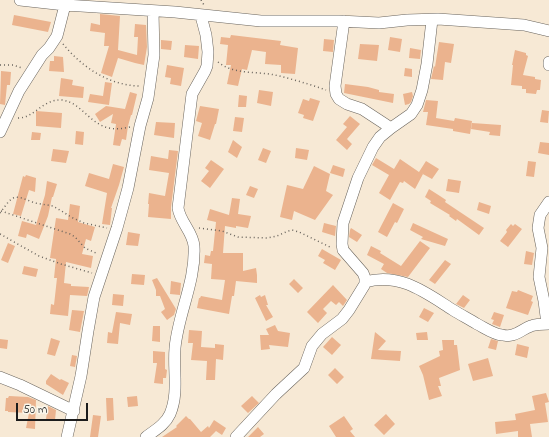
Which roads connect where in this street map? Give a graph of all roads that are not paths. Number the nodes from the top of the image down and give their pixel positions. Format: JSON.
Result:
{"nodes":[{"id":1,"x":20,"y":0,"type":"edge"},
{"id":2,"x":65,"y":5,"type":"junction"},
{"id":3,"x":153,"y":11,"type":"junction"},
{"id":4,"x":201,"y":16,"type":"junction"},
{"id":5,"x":432,"y":20,"type":"junction"},
{"id":6,"x":344,"y":21,"type":"junction"},
{"id":7,"x":549,"y":31,"type":"edge"},
{"id":8,"x":549,"y":62,"type":"edge"},
{"id":9,"x":549,"y":65,"type":"edge"},
{"id":10,"x":390,"y":128,"type":"junction"},
{"id":11,"x":0,"y":132,"type":"edge"},
{"id":12,"x":549,"y":202,"type":"edge"},
{"id":13,"x":365,"y":282,"type":"junction"},
{"id":14,"x":548,"y":324,"type":"edge"},
{"id":15,"x":0,"y":377,"type":"edge"},
{"id":16,"x":74,"y":411,"type":"junction"},
{"id":17,"x":67,"y":437,"type":"edge"},
{"id":18,"x":146,"y":437,"type":"edge"},
{"id":19,"x":236,"y":437,"type":"edge"}],
"edges":[{"from":1,"to":2,"type":"street"},
{"from":2,"to":3,"type":"street"},
{"from":2,"to":11,"type":"street"},
{"from":3,"to":4,"type":"street"},
{"from":3,"to":16,"type":"street"},
{"from":4,"to":6,"type":"street"},
{"from":4,"to":18,"type":"street"},
{"from":5,"to":6,"type":"street"},
{"from":5,"to":7,"type":"street"},
{"from":5,"to":10,"type":"street"},
{"from":6,"to":10,"type":"street"},
{"from":8,"to":9,"type":"street"},
{"from":10,"to":13,"type":"street"},
{"from":12,"to":14,"type":"street"},
{"from":13,"to":14,"type":"street"},
{"from":13,"to":19,"type":"street"},
{"from":15,"to":16,"type":"street"},
{"from":16,"to":17,"type":"street"}]}
